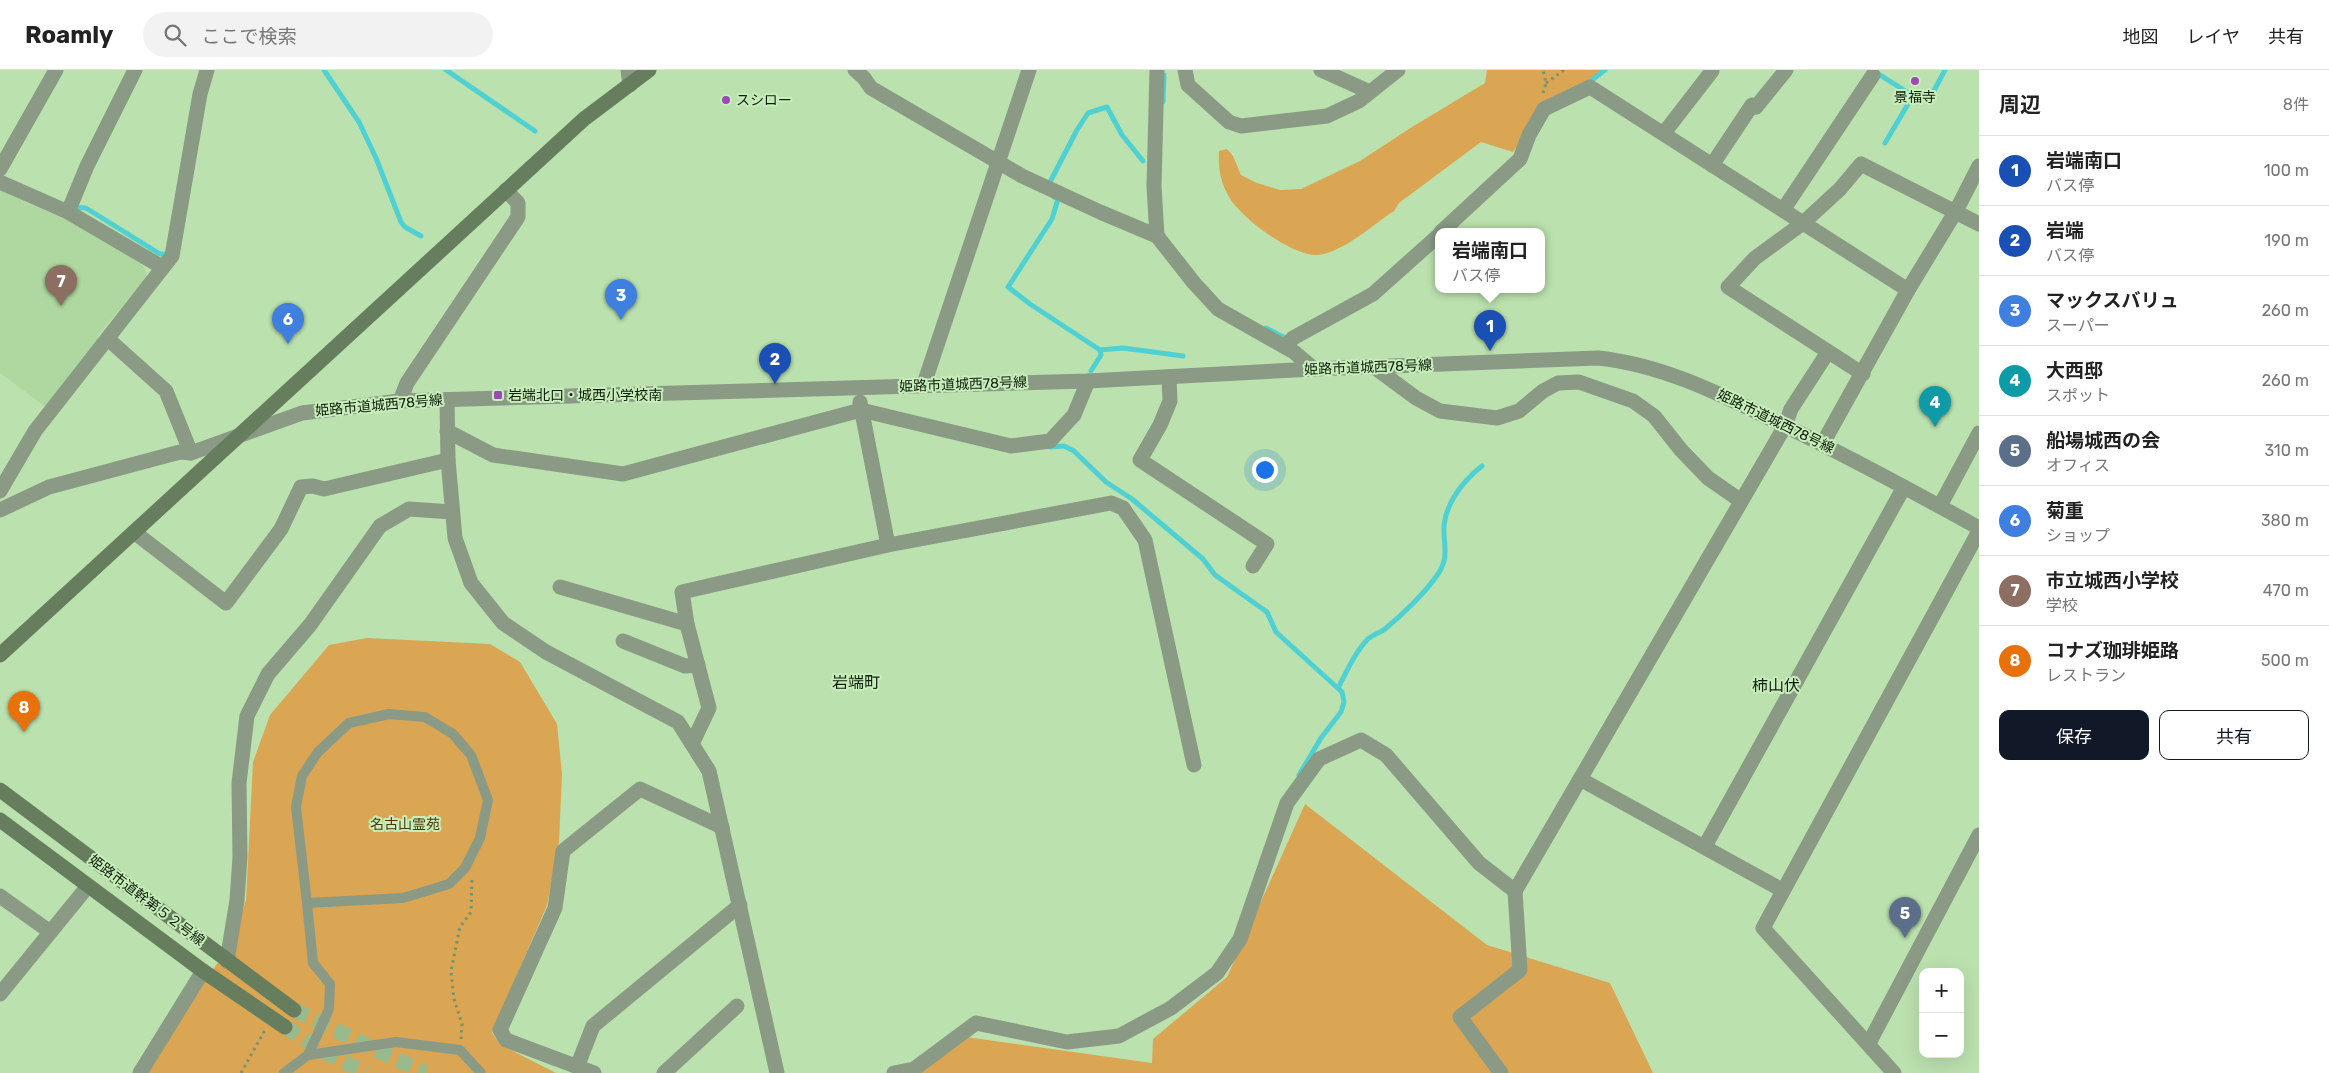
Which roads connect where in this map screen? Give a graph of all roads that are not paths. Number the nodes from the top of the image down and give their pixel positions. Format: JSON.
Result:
{"nodes":[{"id":1,"x":56,"y":70,"type":"edge"},
{"id":2,"x":135,"y":70,"type":"edge"},
{"id":3,"x":208,"y":70,"type":"edge"},
{"id":4,"x":649,"y":70,"type":"edge"},
{"id":5,"x":855,"y":70,"type":"edge"},
{"id":6,"x":1029,"y":70,"type":"edge"},
{"id":7,"x":1157,"y":70,"type":"edge"},
{"id":8,"x":1185,"y":70,"type":"edge"},
{"id":9,"x":1321,"y":70,"type":"edge"},
{"id":10,"x":1398,"y":70,"type":"edge"},
{"id":11,"x":1786,"y":70,"type":"edge"},
{"id":12,"x":1712,"y":72,"type":"dead end"},
{"id":13,"x":1873,"y":75,"type":"dead end"},
{"id":14,"x":629,"y":77,"type":"edge"},
{"id":15,"x":1370,"y":92,"type":"junction"},
{"id":16,"x":1664,"y":134,"type":"junction"},
{"id":17,"x":999,"y":161,"type":"junction"},
{"id":18,"x":1712,"y":165,"type":"junction"},
{"id":19,"x":1979,"y":166,"type":"edge"},
{"id":20,"x":0,"y":169,"type":"edge"},
{"id":21,"x":0,"y":182,"type":"edge"},
{"id":22,"x":506,"y":190,"type":"junction"},
{"id":23,"x":1783,"y":210,"type":"junction"},
{"id":24,"x":1956,"y":211,"type":"junction"},
{"id":25,"x":68,"y":212,"type":"junction"},
{"id":26,"x":1803,"y":223,"type":"junction"},
{"id":27,"x":1979,"y":224,"type":"edge"},
{"id":28,"x":1445,"y":228,"type":"edge"},
{"id":29,"x":1157,"y":236,"type":"junction"},
{"id":30,"x":1435,"y":238,"type":"edge"},
{"id":31,"x":162,"y":267,"type":"junction"},
{"id":32,"x":1908,"y":290,"type":"junction"},
{"id":33,"x":108,"y":339,"type":"junction"},
{"id":34,"x":1285,"y":347,"type":"junction"},
{"id":35,"x":1828,"y":352,"type":"junction"},
{"id":36,"x":1374,"y":367,"type":"junction"},
{"id":37,"x":1314,"y":369,"type":"junction"},
{"id":38,"x":1863,"y":374,"type":"junction"},
{"id":39,"x":1169,"y":377,"type":"junction"},
{"id":40,"x":1088,"y":381,"type":"junction"},
{"id":41,"x":924,"y":384,"type":"junction"},
{"id":42,"x":857,"y":388,"type":"junction"},
{"id":43,"x":447,"y":400,"type":"junction"},
{"id":44,"x":400,"y":401,"type":"junction"},
{"id":45,"x":861,"y":410,"type":"junction"},
{"id":46,"x":1785,"y":426,"type":"junction"},
{"id":47,"x":447,"y":431,"type":"junction"},
{"id":48,"x":1979,"y":433,"type":"edge"},
{"id":49,"x":235,"y":438,"type":"junction"},
{"id":50,"x":1823,"y":443,"type":"junction"},
{"id":51,"x":191,"y":453,"type":"junction"},
{"id":52,"x":448,"y":460,"type":"junction"},
{"id":53,"x":1904,"y":487,"type":"junction"},
{"id":54,"x":0,"y":491,"type":"edge"},
{"id":55,"x":1741,"y":502,"type":"junction"},
{"id":56,"x":1940,"y":506,"type":"junction"},
{"id":57,"x":0,"y":510,"type":"edge"},
{"id":58,"x":452,"y":512,"type":"junction"},
{"id":59,"x":1979,"y":530,"type":"edge"},
{"id":60,"x":134,"y":532,"type":"junction"},
{"id":61,"x":888,"y":545,"type":"junction"},
{"id":62,"x":1253,"y":566,"type":"dead end"},
{"id":63,"x":560,"y":587,"type":"dead end"},
{"id":64,"x":688,"y":624,"type":"junction"},
{"id":65,"x":623,"y":640,"type":"dead end"},
{"id":66,"x":0,"y":656,"type":"edge"},
{"id":67,"x":698,"y":665,"type":"junction"},
{"id":68,"x":692,"y":744,"type":"junction"},
{"id":69,"x":1194,"y":765,"type":"dead end"},
{"id":70,"x":1580,"y":779,"type":"junction"},
{"id":71,"x":0,"y":790,"type":"edge"},
{"id":72,"x":0,"y":820,"type":"edge"},
{"id":73,"x":722,"y":827,"type":"junction"},
{"id":74,"x":1979,"y":835,"type":"edge"},
{"id":75,"x":1705,"y":846,"type":"junction"},
{"id":76,"x":88,"y":886,"type":"junction"},
{"id":77,"x":1782,"y":890,"type":"junction"},
{"id":78,"x":1515,"y":891,"type":"junction"},
{"id":79,"x":0,"y":896,"type":"edge"},
{"id":80,"x":307,"y":903,"type":"junction"},
{"id":81,"x":740,"y":905,"type":"junction"},
{"id":82,"x":49,"y":931,"type":"junction"},
{"id":83,"x":227,"y":961,"type":"junction"},
{"id":84,"x":203,"y":971,"type":"junction"},
{"id":85,"x":0,"y":994,"type":"edge"},
{"id":86,"x":737,"y":1006,"type":"dead end"},
{"id":87,"x":294,"y":1010,"type":"tunnel mouth"},
{"id":88,"x":285,"y":1027,"type":"tunnel mouth"},
{"id":89,"x":1869,"y":1043,"type":"junction"},
{"id":90,"x":308,"y":1055,"type":"junction"},
{"id":91,"x":577,"y":1067,"type":"junction"},
{"id":92,"x":140,"y":1073,"type":"edge"},
{"id":93,"x":284,"y":1073,"type":"edge"},
{"id":94,"x":481,"y":1073,"type":"edge"},
{"id":95,"x":594,"y":1073,"type":"edge"},
{"id":96,"x":664,"y":1073,"type":"edge"},
{"id":97,"x":777,"y":1073,"type":"edge"},
{"id":98,"x":894,"y":1073,"type":"edge"},
{"id":99,"x":1501,"y":1073,"type":"edge"},
{"id":100,"x":1894,"y":1073,"type":"edge"}],
"edges":[{"from":1,"to":20,"type":"street"},
{"from":2,"to":25,"type":"street"},
{"from":3,"to":31,"type":"street"},
{"from":4,"to":14,"type":"street"},
{"from":5,"to":17,"type":"street"},
{"from":6,"to":17,"type":"street"},
{"from":7,"to":29,"type":"street"},
{"from":8,"to":15,"type":"street"},
{"from":9,"to":15,"type":"street"},
{"from":10,"to":15,"type":"street"},
{"from":11,"to":18,"type":"street"},
{"from":12,"to":16,"type":"street"},
{"from":13,"to":23,"type":"street"},
{"from":14,"to":22,"type":"street"},
{"from":16,"to":18,"type":"street"},
{"from":16,"to":28,"type":"street"},
{"from":17,"to":29,"type":"street"},
{"from":17,"to":41,"type":"street"},
{"from":18,"to":23,"type":"street"},
{"from":19,"to":24,"type":"street"},
{"from":21,"to":25,"type":"street"},
{"from":22,"to":44,"type":"street"},
{"from":22,"to":49,"type":"street"},
{"from":23,"to":26,"type":"street"},
{"from":24,"to":26,"type":"street"},
{"from":24,"to":27,"type":"street"},
{"from":24,"to":32,"type":"street"},
{"from":25,"to":31,"type":"street"},
{"from":26,"to":32,"type":"street"},
{"from":26,"to":35,"type":"street"},
{"from":29,"to":34,"type":"street"},
{"from":30,"to":34,"type":"street"},
{"from":31,"to":33,"type":"street"},
{"from":32,"to":38,"type":"street"},
{"from":33,"to":51,"type":"street"},
{"from":33,"to":54,"type":"street"},
{"from":34,"to":37,"type":"street"},
{"from":35,"to":38,"type":"street"},
{"from":35,"to":46,"type":"street"},
{"from":36,"to":37,"type":"street","name":"姫路市道城西78号線"},
{"from":36,"to":46,"type":"street","name":"姫路市道城西78号線"},
{"from":36,"to":55,"type":"street"},
{"from":37,"to":39,"type":"street","name":"姫路市道城西78号線"},
{"from":38,"to":50,"type":"street"},
{"from":39,"to":40,"type":"street","name":"姫路市道城西78号線"},
{"from":39,"to":62,"type":"street"},
{"from":40,"to":41,"type":"street","name":"姫路市道城西78号線"},
{"from":40,"to":45,"type":"street"},
{"from":41,"to":42,"type":"street","name":"姫路市道城西78号線"},
{"from":42,"to":43,"type":"street","name":"姫路市道城西78号線"},
{"from":42,"to":45,"type":"street"},
{"from":43,"to":44,"type":"street","name":"姫路市道城西78号線"},
{"from":43,"to":47,"type":"street"},
{"from":44,"to":49,"type":"street","name":"姫路市道城西78号線"},
{"from":45,"to":47,"type":"street"},
{"from":45,"to":61,"type":"street"},
{"from":46,"to":50,"type":"street","name":"姫路市道城西78号線"},
{"from":46,"to":55,"type":"street"},
{"from":47,"to":52,"type":"street"},
{"from":48,"to":56,"type":"street"},
{"from":49,"to":51,"type":"street"},
{"from":49,"to":60,"type":"street","name":"姫路市道城西78号線"},
{"from":50,"to":53,"type":"street","name":"姫路市道城西78号線"},
{"from":51,"to":57,"type":"street"},
{"from":52,"to":58,"type":"street"},
{"from":52,"to":60,"type":"street"},
{"from":53,"to":56,"type":"street","name":"姫路市道城西78号線"},
{"from":53,"to":75,"type":"street"},
{"from":55,"to":70,"type":"street"},
{"from":56,"to":59,"type":"street","name":"姫路市道城西78号線"},
{"from":58,"to":68,"type":"street"},
{"from":58,"to":83,"type":"street"},
{"from":59,"to":77,"type":"street"},
{"from":60,"to":66,"type":"street","name":"姫路市道城西78号線"},
{"from":61,"to":64,"type":"street"},
{"from":61,"to":69,"type":"street"},
{"from":63,"to":64,"type":"street"},
{"from":64,"to":67,"type":"street"},
{"from":65,"to":67,"type":"street"},
{"from":67,"to":68,"type":"street"},
{"from":68,"to":73,"type":"street"},
{"from":70,"to":75,"type":"street"},
{"from":70,"to":78,"type":"street"},
{"from":71,"to":83,"type":"street","name":"姫路市道幹第５２号線"},
{"from":72,"to":76,"type":"street","name":"姫路市道幹第５２号線"},
{"from":73,"to":81,"type":"street"},
{"from":73,"to":91,"type":"street"},
{"from":74,"to":89,"type":"street"},
{"from":75,"to":77,"type":"street"},
{"from":76,"to":82,"type":"street"},
{"from":76,"to":84,"type":"street","name":"姫路市道幹第５２号線"},
{"from":77,"to":89,"type":"street"},
{"from":78,"to":98,"type":"street"},
{"from":78,"to":99,"type":"street"},
{"from":79,"to":82,"type":"street"},
{"from":80,"to":80,"type":"lane"},
{"from":80,"to":90,"type":"lane"},
{"from":81,"to":91,"type":"street"},
{"from":81,"to":97,"type":"street"},
{"from":82,"to":85,"type":"street"},
{"from":83,"to":87,"type":"street","name":"姫路市道幹第５２号線"},
{"from":84,"to":88,"type":"street","name":"姫路市道幹第５２号線"},
{"from":84,"to":92,"type":"street"},
{"from":86,"to":96,"type":"street"},
{"from":89,"to":100,"type":"street"},
{"from":90,"to":93,"type":"lane"},
{"from":90,"to":94,"type":"lane"},
{"from":91,"to":95,"type":"street"}]}
